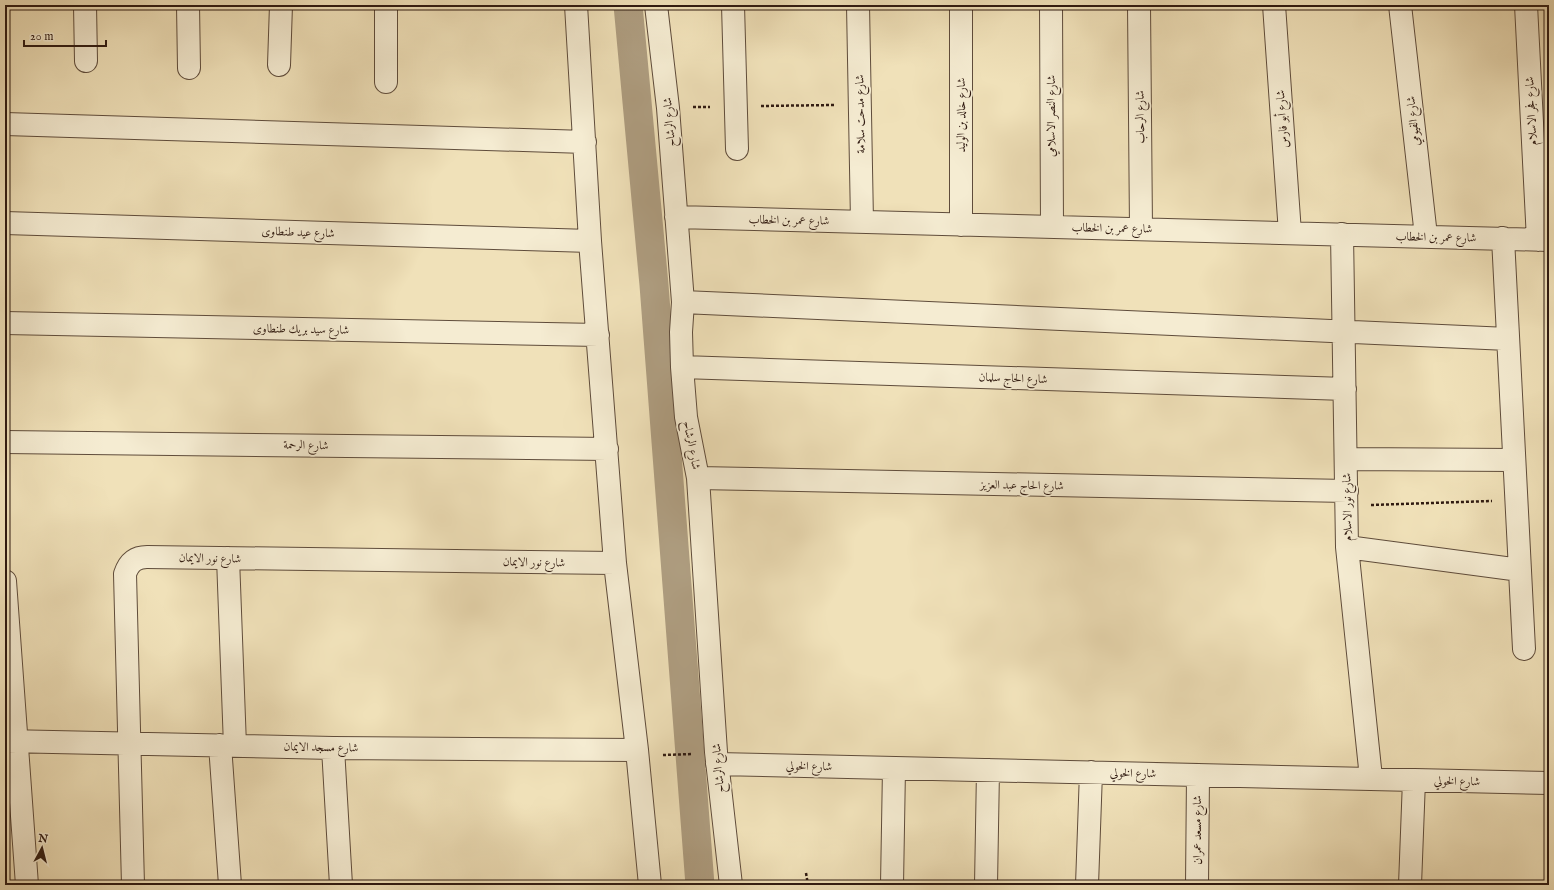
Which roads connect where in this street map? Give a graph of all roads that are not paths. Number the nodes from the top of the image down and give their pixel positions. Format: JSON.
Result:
{"nodes":[{"id":1,"x":85,"y":5,"type":"edge"},
{"id":2,"x":188,"y":5,"type":"edge"},
{"id":3,"x":281,"y":5,"type":"edge"},
{"id":4,"x":386,"y":5,"type":"edge"},
{"id":5,"x":576,"y":5,"type":"edge"},
{"id":6,"x":656,"y":5,"type":"edge"},
{"id":7,"x":733,"y":5,"type":"edge"},
{"id":8,"x":858,"y":5,"type":"edge"},
{"id":9,"x":962,"y":5,"type":"edge"},
{"id":10,"x":1051,"y":5,"type":"edge"},
{"id":11,"x":1139,"y":5,"type":"edge"},
{"id":12,"x":1274,"y":5,"type":"edge"},
{"id":13,"x":1400,"y":5,"type":"edge"},
{"id":14,"x":1526,"y":5,"type":"edge"},
{"id":15,"x":86,"y":61,"type":"dead end"},
{"id":16,"x":280,"y":65,"type":"dead end"},
{"id":17,"x":188,"y":68,"type":"dead end"},
{"id":18,"x":386,"y":82,"type":"dead end"},
{"id":19,"x":5,"y":124,"type":"edge"},
{"id":20,"x":585,"y":142,"type":"junction"},
{"id":21,"x":738,"y":149,"type":"dead end"},
{"id":22,"x":676,"y":217,"type":"junction"},
{"id":23,"x":862,"y":222,"type":"junction"},
{"id":24,"x":5,"y":223,"type":"edge"},
{"id":25,"x":961,"y":225,"type":"junction"},
{"id":26,"x":1052,"y":227,"type":"junction"},
{"id":27,"x":1141,"y":229,"type":"junction"},
{"id":28,"x":1290,"y":233,"type":"junction"},
{"id":29,"x":1342,"y":234,"type":"junction"},
{"id":30,"x":1426,"y":236,"type":"junction"},
{"id":31,"x":1503,"y":238,"type":"junction"},
{"id":32,"x":1543,"y":240,"type":"edge"},
{"id":33,"x":590,"y":241,"type":"junction"},
{"id":34,"x":683,"y":302,"type":"junction"},
{"id":35,"x":5,"y":323,"type":"edge"},
{"id":36,"x":1344,"y":331,"type":"junction"},
{"id":37,"x":598,"y":335,"type":"junction"},
{"id":38,"x":1508,"y":339,"type":"junction"},
{"id":39,"x":682,"y":367,"type":"junction"},
{"id":40,"x":1345,"y":389,"type":"junction"},
{"id":41,"x":5,"y":442,"type":"edge"},
{"id":42,"x":607,"y":449,"type":"junction"},
{"id":43,"x":1346,"y":459,"type":"junction"},
{"id":44,"x":1514,"y":460,"type":"junction"},
{"id":45,"x":698,"y":478,"type":"junction"},
{"id":46,"x":1347,"y":498,"type":"junction"},
{"id":47,"x":1347,"y":547,"type":"junction"},
{"id":48,"x":228,"y":558,"type":"junction"},
{"id":49,"x":615,"y":563,"type":"junction"},
{"id":50,"x":1520,"y":570,"type":"junction"},
{"id":51,"x":5,"y":581,"type":"edge"},
{"id":52,"x":1524,"y":649,"type":"dead end"},
{"id":53,"x":11,"y":742,"type":"edge"},
{"id":54,"x":129,"y":744,"type":"junction"},
{"id":55,"x":228,"y":745,"type":"junction"},
{"id":56,"x":333,"y":748,"type":"junction"},
{"id":57,"x":637,"y":754,"type":"junction"},
{"id":58,"x":717,"y":758,"type":"junction"},
{"id":59,"x":894,"y":768,"type":"junction"},
{"id":60,"x":988,"y":770,"type":"junction"},
{"id":61,"x":1090,"y":772,"type":"junction"},
{"id":62,"x":1198,"y":775,"type":"junction"},
{"id":63,"x":1371,"y":778,"type":"junction"},
{"id":64,"x":1414,"y":780,"type":"junction"},
{"id":65,"x":1549,"y":783,"type":"edge"},
{"id":66,"x":14,"y":826,"type":"edge"},
{"id":67,"x":27,"y":885,"type":"edge"},
{"id":68,"x":133,"y":885,"type":"edge"},
{"id":69,"x":230,"y":885,"type":"edge"},
{"id":70,"x":341,"y":885,"type":"edge"},
{"id":71,"x":650,"y":885,"type":"edge"},
{"id":72,"x":731,"y":885,"type":"edge"},
{"id":73,"x":892,"y":885,"type":"edge"},
{"id":74,"x":986,"y":885,"type":"edge"},
{"id":75,"x":1087,"y":885,"type":"edge"},
{"id":76,"x":1197,"y":885,"type":"edge"},
{"id":77,"x":1410,"y":885,"type":"edge"}],
"edges":[{"from":1,"to":15,"type":"street"},
{"from":2,"to":17,"type":"street"},
{"from":3,"to":16,"type":"street"},
{"from":4,"to":18,"type":"street"},
{"from":5,"to":20,"type":"street"},
{"from":6,"to":22,"type":"street","name":"شارع الرشاح"},
{"from":7,"to":21,"type":"street"},
{"from":8,"to":23,"type":"street","name":"شارع مدحت سلامة"},
{"from":9,"to":25,"type":"street","name":"شارع خالد بن الوليد"},
{"from":10,"to":26,"type":"street","name":"شارع النصر الاسلامي"},
{"from":11,"to":27,"type":"street","name":"شارع الرحاب"},
{"from":12,"to":28,"type":"street","name":"شارع أبو فارس"},
{"from":13,"to":30,"type":"street","name":"شارع الفيومي"},
{"from":14,"to":32,"type":"street","name":"شارع فجر الاسلام"},
{"from":19,"to":20,"type":"street"},
{"from":20,"to":33,"type":"street"},
{"from":22,"to":23,"type":"street","name":"شارع عمر بن الخطاب"},
{"from":22,"to":34,"type":"street","name":"شارع الرشاح"},
{"from":23,"to":25,"type":"street","name":"شارع عمر بن الخطاب"},
{"from":24,"to":33,"type":"street","name":"شارع عيد طنطاوى"},
{"from":25,"to":26,"type":"street","name":"شارع عمر بن الخطاب"},
{"from":26,"to":27,"type":"street","name":"شارع عمر بن الخطاب"},
{"from":27,"to":28,"type":"street","name":"شارع عمر بن الخطاب"},
{"from":28,"to":29,"type":"street","name":"شارع عمر بن الخطاب"},
{"from":29,"to":30,"type":"street","name":"شارع عمر بن الخطاب"},
{"from":29,"to":36,"type":"street","name":"شارع نور الاسلام"},
{"from":30,"to":31,"type":"street","name":"شارع عمر بن الخطاب"},
{"from":31,"to":32,"type":"street","name":"شارع عمر بن الخطاب"},
{"from":31,"to":38,"type":"street"},
{"from":33,"to":37,"type":"street"},
{"from":34,"to":36,"type":"street"},
{"from":34,"to":39,"type":"street","name":"شارع الرشاح"},
{"from":35,"to":37,"type":"street","name":"شارع سيد بريك طنطاوى"},
{"from":36,"to":38,"type":"street"},
{"from":36,"to":40,"type":"street","name":"شارع نور الاسلام"},
{"from":37,"to":42,"type":"street"},
{"from":38,"to":44,"type":"street"},
{"from":39,"to":40,"type":"street","name":"شارع الحاج سلمان"},
{"from":39,"to":45,"type":"street","name":"شارع الرشاح"},
{"from":40,"to":43,"type":"street","name":"شارع نور الاسلام"},
{"from":41,"to":42,"type":"street","name":"شارع الرحمة"},
{"from":42,"to":49,"type":"street"},
{"from":43,"to":44,"type":"street"},
{"from":43,"to":46,"type":"street","name":"شارع نور الاسلام"},
{"from":44,"to":50,"type":"street"},
{"from":45,"to":46,"type":"street","name":"شارع الحاج عبد العزيز"},
{"from":45,"to":58,"type":"street","name":"شارع الرشاح"},
{"from":46,"to":47,"type":"street","name":"شارع نور الاسلام"},
{"from":47,"to":50,"type":"street"},
{"from":47,"to":63,"type":"street","name":"شارع نور الاسلام"},
{"from":48,"to":49,"type":"street","name":"شارع نور الايمان"},
{"from":48,"to":54,"type":"street","name":"شارع نور الايمان"},
{"from":48,"to":55,"type":"street"},
{"from":49,"to":57,"type":"street"},
{"from":50,"to":52,"type":"street"},
{"from":51,"to":53,"type":"street"},
{"from":53,"to":54,"type":"street","name":"شارع مسجد الايمان"},
{"from":53,"to":66,"type":"street"},
{"from":54,"to":55,"type":"street","name":"شارع مسجد الايمان"},
{"from":54,"to":68,"type":"street","name":"شارع نور الايمان"},
{"from":55,"to":56,"type":"street","name":"شارع مسجد الايمان"},
{"from":55,"to":69,"type":"street"},
{"from":56,"to":57,"type":"street","name":"شارع مسجد الايمان"},
{"from":56,"to":70,"type":"street"},
{"from":57,"to":71,"type":"street"},
{"from":58,"to":59,"type":"street","name":"شارع الخولي"},
{"from":58,"to":72,"type":"street","name":"شارع الرشاح"},
{"from":59,"to":60,"type":"street","name":"شارع الخولي"},
{"from":59,"to":73,"type":"street"},
{"from":60,"to":61,"type":"street","name":"شارع الخولي"},
{"from":60,"to":74,"type":"street"},
{"from":61,"to":62,"type":"street","name":"شارع الخولي"},
{"from":61,"to":75,"type":"street"},
{"from":62,"to":63,"type":"street","name":"شارع الخولي"},
{"from":62,"to":76,"type":"street","name":"شارع مسعد عمران"},
{"from":63,"to":64,"type":"street","name":"شارع الخولي"},
{"from":64,"to":65,"type":"street","name":"شارع الخولي"},
{"from":64,"to":77,"type":"street"},
{"from":66,"to":67,"type":"street"}]}
